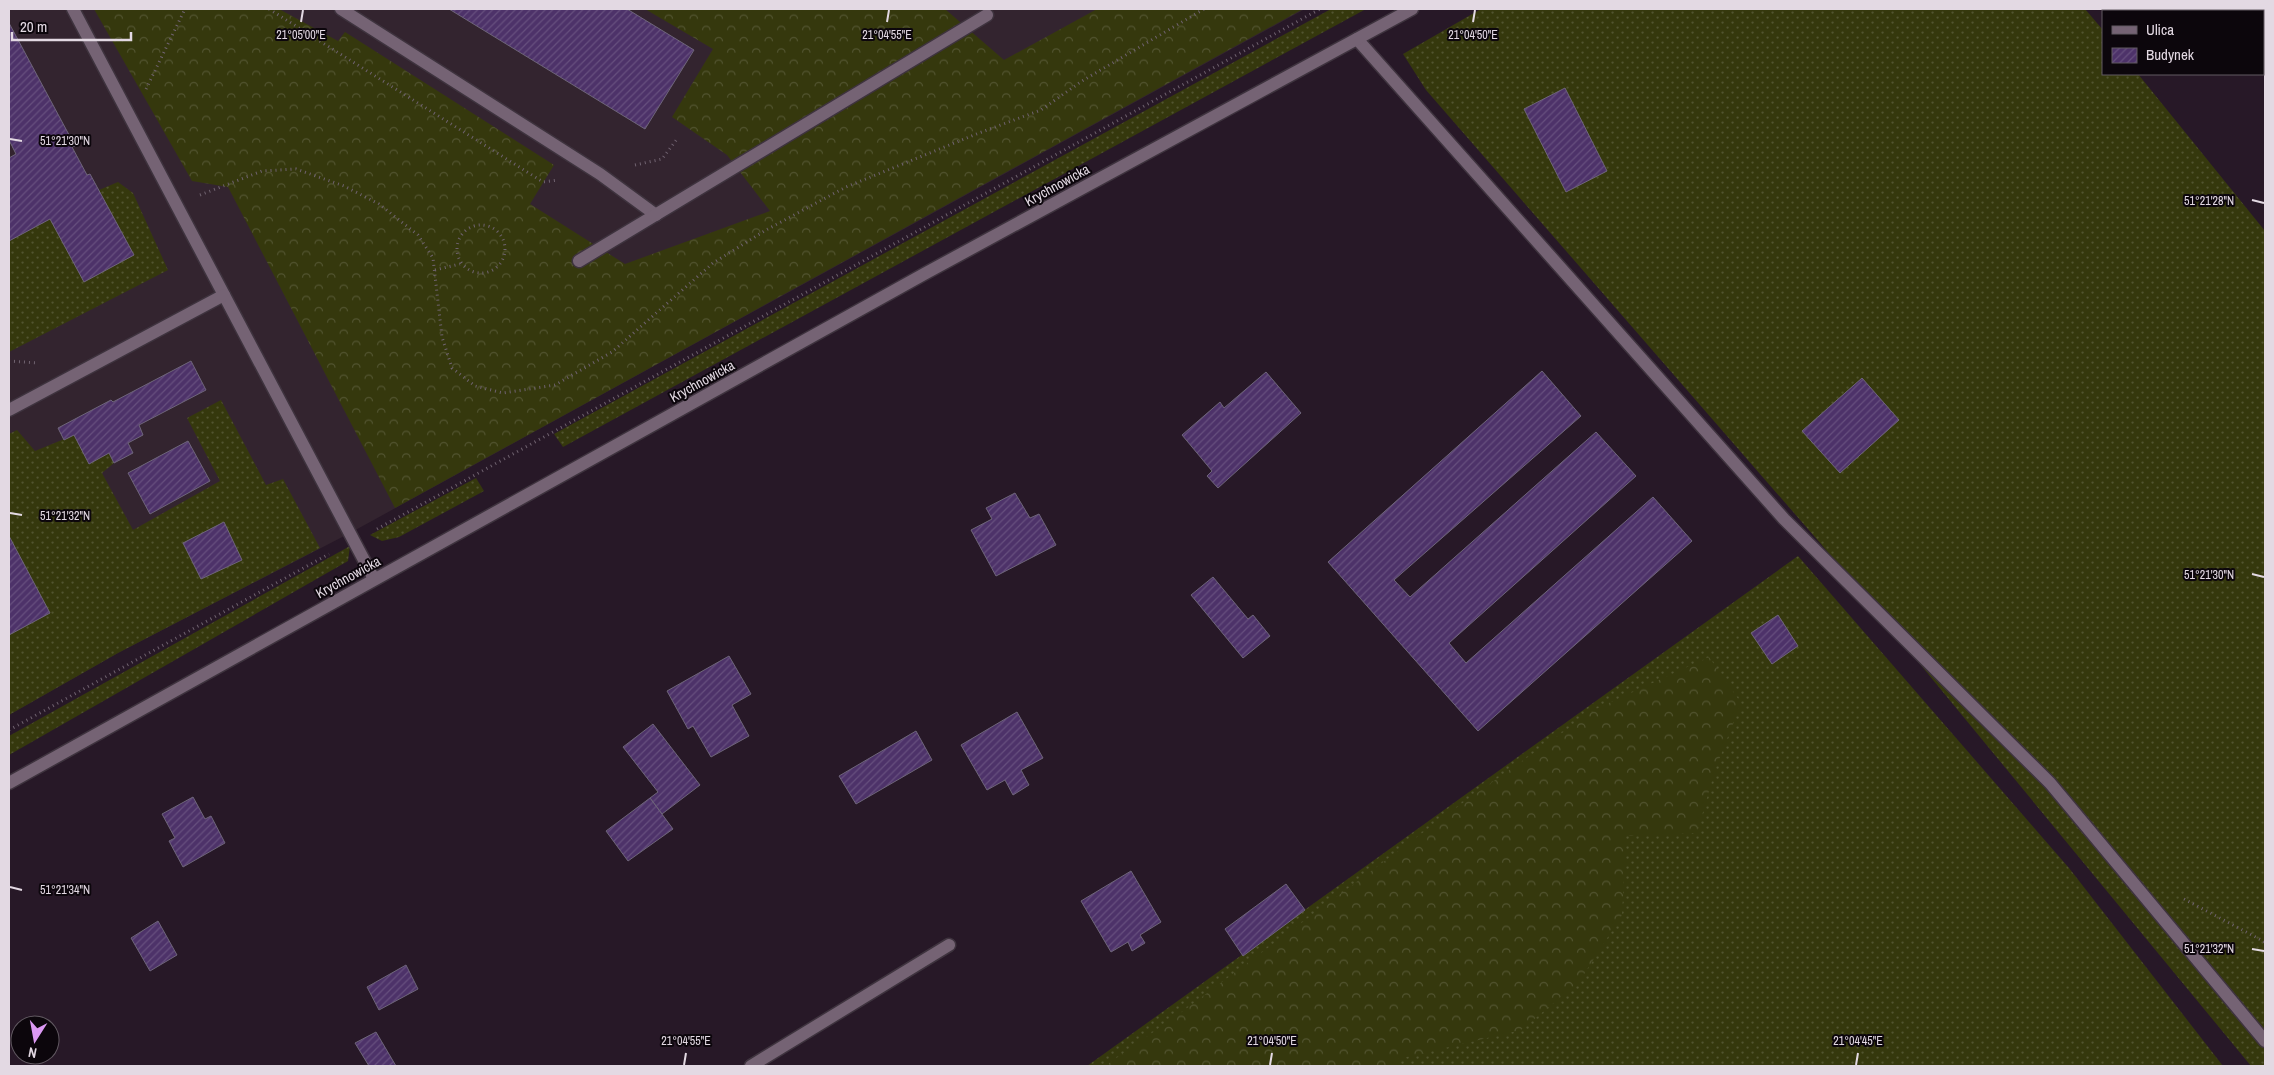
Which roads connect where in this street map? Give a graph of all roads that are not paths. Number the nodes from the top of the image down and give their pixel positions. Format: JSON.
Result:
{"nodes":[{"id":1,"x":73,"y":9,"type":"edge"},
{"id":2,"x":341,"y":9,"type":"edge"},
{"id":3,"x":1412,"y":9,"type":"edge"},
{"id":4,"x":989,"y":11,"type":"edge"},
{"id":5,"x":1357,"y":39,"type":"junction"},
{"id":6,"x":656,"y":215,"type":"junction"},
{"id":7,"x":579,"y":260,"type":"dead end"},
{"id":8,"x":224,"y":295,"type":"junction"},
{"id":9,"x":9,"y":410,"type":"edge"},
{"id":10,"x":374,"y":579,"type":"junction"},
{"id":11,"x":9,"y":783,"type":"edge"},
{"id":12,"x":949,"y":945,"type":"dead end"},
{"id":13,"x":2265,"y":1042,"type":"edge"},
{"id":14,"x":752,"y":1066,"type":"edge"}],
"edges":[{"from":1,"to":8,"type":"street"},
{"from":2,"to":6,"type":"street"},
{"from":3,"to":5,"type":"street","name":"Krychnowicka"},
{"from":4,"to":6,"type":"street"},
{"from":5,"to":10,"type":"street","name":"Krychnowicka"},
{"from":5,"to":13,"type":"street"},
{"from":6,"to":7,"type":"street"},
{"from":8,"to":9,"type":"street"},
{"from":8,"to":10,"type":"street"},
{"from":10,"to":11,"type":"street","name":"Krychnowicka"},
{"from":12,"to":14,"type":"street"}]}
